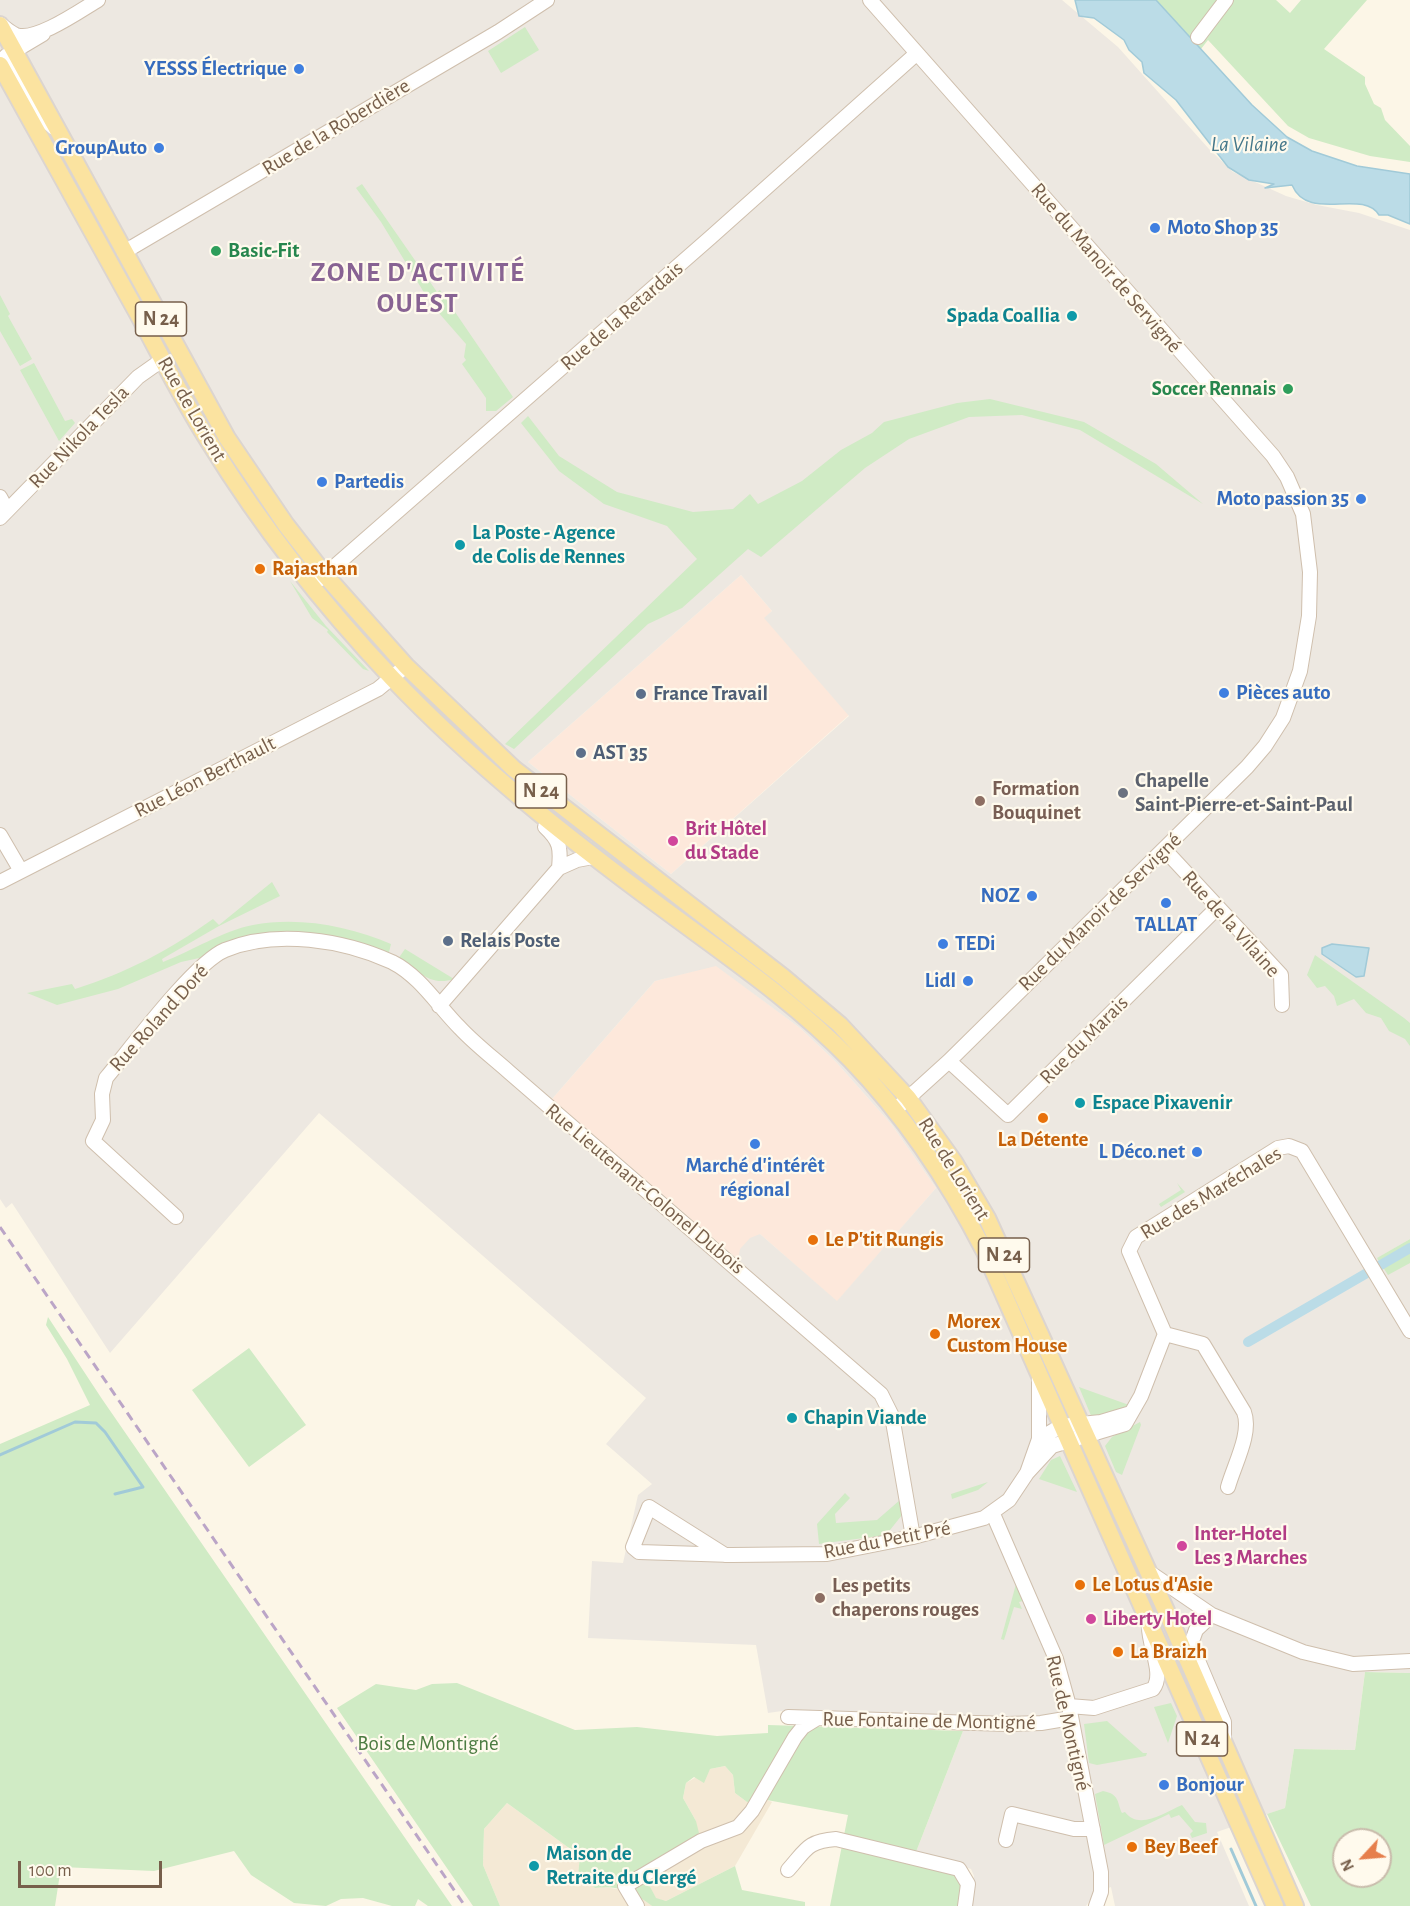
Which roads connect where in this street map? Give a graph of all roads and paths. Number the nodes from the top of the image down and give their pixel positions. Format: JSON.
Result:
{"nodes":[{"id":1,"x":98,"y":0,"type":"edge"},
{"id":2,"x":547,"y":0,"type":"edge"},
{"id":3,"x":870,"y":0,"type":"edge"},
{"id":4,"x":1226,"y":0,"type":"edge"},
{"id":5,"x":0,"y":25,"type":"edge"},
{"id":6,"x":47,"y":30,"type":"junction"},
{"id":7,"x":1198,"y":37,"type":"dead end"},
{"id":8,"x":916,"y":54,"type":"junction"},
{"id":9,"x":3,"y":56,"type":"edge"},
{"id":10,"x":124,"y":252,"type":"junction"},
{"id":11,"x":162,"y":360,"type":"junction"},
{"id":12,"x":0,"y":497,"type":"edge"},
{"id":13,"x":4,"y":514,"type":"edge"},
{"id":14,"x":325,"y":575,"type":"junction"},
{"id":15,"x":311,"y":586,"type":"junction"},
{"id":16,"x":406,"y":666,"type":"junction"},
{"id":17,"x":393,"y":679,"type":"junction"},
{"id":18,"x":502,"y":784,"type":"junction"},
{"id":19,"x":0,"y":836,"type":"edge"},
{"id":20,"x":599,"y":837,"type":"junction"},
{"id":21,"x":577,"y":844,"type":"junction"},
{"id":22,"x":1164,"y":849,"type":"junction"},
{"id":23,"x":593,"y":857,"type":"junction"},
{"id":24,"x":559,"y":868,"type":"junction"},
{"id":25,"x":21,"y":871,"type":"junction"},
{"id":26,"x":0,"y":882,"type":"edge"},
{"id":27,"x":1216,"y":908,"type":"junction"},
{"id":28,"x":756,"y":966,"type":"junction"},
{"id":29,"x":1282,"y":1005,"type":"dead end"},
{"id":30,"x":439,"y":1006,"type":"junction"},
{"id":31,"x":949,"y":1061,"type":"junction"},
{"id":32,"x":908,"y":1098,"type":"junction"},
{"id":33,"x":895,"y":1110,"type":"junction"},
{"id":34,"x":176,"y":1217,"type":"dead end"},
{"id":35,"x":992,"y":1249,"type":"junction"},
{"id":36,"x":1410,"y":1331,"type":"edge"},
{"id":37,"x":1165,"y":1334,"type":"junction"},
{"id":38,"x":1039,"y":1373,"type":"junction"},
{"id":39,"x":1082,"y":1430,"type":"junction"},
{"id":40,"x":1064,"y":1433,"type":"junction"},
{"id":41,"x":1039,"y":1440,"type":"junction"},
{"id":42,"x":1027,"y":1473,"type":"junction"},
{"id":43,"x":1228,"y":1487,"type":"dead end"},
{"id":44,"x":993,"y":1514,"type":"junction"},
{"id":45,"x":914,"y":1537,"type":"junction"},
{"id":46,"x":725,"y":1555,"type":"junction"},
{"id":47,"x":1147,"y":1571,"type":"junction"},
{"id":48,"x":1212,"y":1616,"type":"junction"},
{"id":49,"x":1149,"y":1621,"type":"junction"},
{"id":50,"x":1410,"y":1661,"type":"edge"},
{"id":51,"x":1070,"y":1712,"type":"junction"},
{"id":52,"x":788,"y":1717,"type":"dead end"},
{"id":53,"x":816,"y":1719,"type":"junction"},
{"id":54,"x":1224,"y":1745,"type":"junction"},
{"id":55,"x":1093,"y":1829,"type":"junction"},
{"id":56,"x":1006,"y":1840,"type":"dead end"},
{"id":57,"x":788,"y":1870,"type":"dead end"},
{"id":58,"x":637,"y":1906,"type":"edge"},
{"id":59,"x":965,"y":1906,"type":"edge"},
{"id":60,"x":1096,"y":1906,"type":"edge"},
{"id":61,"x":1275,"y":1906,"type":"edge"},
{"id":62,"x":1295,"y":1906,"type":"edge"}],
"edges":[{"from":1,"to":6,"type":"street"},
{"from":2,"to":10,"type":"street","name":"Rue de la Roberdière"},
{"from":3,"to":8,"type":"street","name":"Rue du Manoir de Servigné"},
{"from":4,"to":7,"type":"street"},
{"from":5,"to":6,"type":"street"},
{"from":5,"to":9,"type":"main road","name":"Rue de Lorient","number":"N 24"},
{"from":6,"to":9,"type":"street"},
{"from":8,"to":14,"type":"street","name":"Rue de la Retardais"},
{"from":8,"to":22,"type":"street","name":"Rue du Manoir de Servigné"},
{"from":9,"to":10,"type":"main road","name":"Rue de Lorient","number":"N 24"},
{"from":9,"to":11,"type":"main road","name":"Rue de Lorient","number":"N 24"},
{"from":10,"to":14,"type":"main road","name":"Rue de Lorient","number":"N 24"},
{"from":11,"to":13,"type":"street","name":"Rue Nikola Tesla"},
{"from":11,"to":15,"type":"main road","name":"Rue de Lorient","number":"N 24"},
{"from":12,"to":13,"type":"street"},
{"from":14,"to":15,"type":"street"},
{"from":14,"to":16,"type":"main road","name":"Rue de Lorient","number":"N 24"},
{"from":15,"to":17,"type":"main road","name":"Rue de Lorient","number":"N 24"},
{"from":16,"to":17,"type":"street","name":"Rue Léon Berthault"},
{"from":16,"to":20,"type":"main road","name":"Rue de Lorient","number":"N 24"},
{"from":17,"to":18,"type":"main road","name":"Rue de Lorient","number":"N 24"},
{"from":17,"to":25,"type":"street","name":"Rue Léon Berthault"},
{"from":18,"to":21,"type":"main road","name":"Rue de Lorient","number":"N 24"},
{"from":18,"to":24,"type":"street","name":"Rue de Lorient"},
{"from":19,"to":25,"type":"street"},
{"from":20,"to":21,"type":"street"},
{"from":20,"to":28,"type":"main road","name":"Rue de Lorient","number":"N 24"},
{"from":21,"to":23,"type":"main road","name":"Rue de Lorient","number":"N 24"},
{"from":22,"to":27,"type":"street","name":"Rue de la Vilaine"},
{"from":22,"to":31,"type":"street","name":"Rue du Manoir de Servigné"},
{"from":23,"to":24,"type":"street"},
{"from":23,"to":28,"type":"main road","name":"Rue de Lorient","number":"N 24"},
{"from":24,"to":30,"type":"street"},
{"from":25,"to":26,"type":"street","name":"Rue Léon Berthault"},
{"from":27,"to":29,"type":"street","name":"Rue de la Vilaine"},
{"from":27,"to":31,"type":"street","name":"Rue du Marais"},
{"from":28,"to":32,"type":"main road","name":"Rue de Lorient","number":"N 24"},
{"from":28,"to":33,"type":"main road","name":"Rue de Lorient","number":"N 24"},
{"from":30,"to":34,"type":"street","name":"Rue Roland Doré"},
{"from":30,"to":45,"type":"street","name":"Rue Lieutenant-Colonel Dubois"},
{"from":31,"to":32,"type":"street","name":"Rue du Manoir de Servigné"},
{"from":32,"to":33,"type":"street","name":"Rue du Manoir de Servigné"},
{"from":32,"to":35,"type":"main road","name":"Rue de Lorient","number":"N 24"},
{"from":33,"to":35,"type":"main road","name":"Rue de Lorient","number":"N 24"},
{"from":35,"to":38,"type":"main road","name":"Rue de Lorient","number":"N 24"},
{"from":35,"to":39,"type":"main road","name":"Rue de Lorient","number":"N 24"},
{"from":36,"to":37,"type":"street","name":"Rue des Maréchales"},
{"from":37,"to":39,"type":"street"},
{"from":37,"to":43,"type":"street"},
{"from":38,"to":40,"type":"main road","name":"Rue de Lorient","number":"N 24"},
{"from":38,"to":41,"type":"street","name":"Rue du Petit Pré"},
{"from":39,"to":40,"type":"street"},
{"from":39,"to":47,"type":"main road","name":"Rue de Lorient","number":"N 24"},
{"from":40,"to":41,"type":"street"},
{"from":40,"to":42,"type":"street","name":"Rue du Petit Pré"},
{"from":40,"to":49,"type":"main road","name":"Rue de Lorient","number":"N 24"},
{"from":41,"to":42,"type":"street","name":"Rue du Petit Pré"},
{"from":42,"to":44,"type":"street","name":"Rue du Petit Pré"},
{"from":44,"to":45,"type":"street","name":"Rue du Petit Pré"},
{"from":44,"to":51,"type":"street","name":"Rue de Montigné"},
{"from":45,"to":46,"type":"street","name":"Rue du Petit Pré"},
{"from":46,"to":46,"type":"street","name":"Rue du Petit Pré"},
{"from":47,"to":48,"type":"street"},
{"from":47,"to":54,"type":"main road","name":"Rue de Lorient","number":"N 24"},
{"from":48,"to":50,"type":"street"},
{"from":48,"to":54,"type":"street"},
{"from":49,"to":51,"type":"street","name":"Rue Fontaine de Montigné"},
{"from":49,"to":61,"type":"main road","name":"Rue de Lorient","number":"N 24"},
{"from":51,"to":53,"type":"street","name":"Rue Fontaine de Montigné"},
{"from":51,"to":55,"type":"street","name":"Rue de Montigné"},
{"from":52,"to":53,"type":"street","name":"Rue Fontaine de Montigné"},
{"from":53,"to":58,"type":"street"},
{"from":54,"to":62,"type":"main road","name":"Rue de Lorient","number":"N 24"},
{"from":55,"to":56,"type":"street"},
{"from":55,"to":60,"type":"street","name":"Rue de Montigné"},
{"from":57,"to":59,"type":"street"}]}
